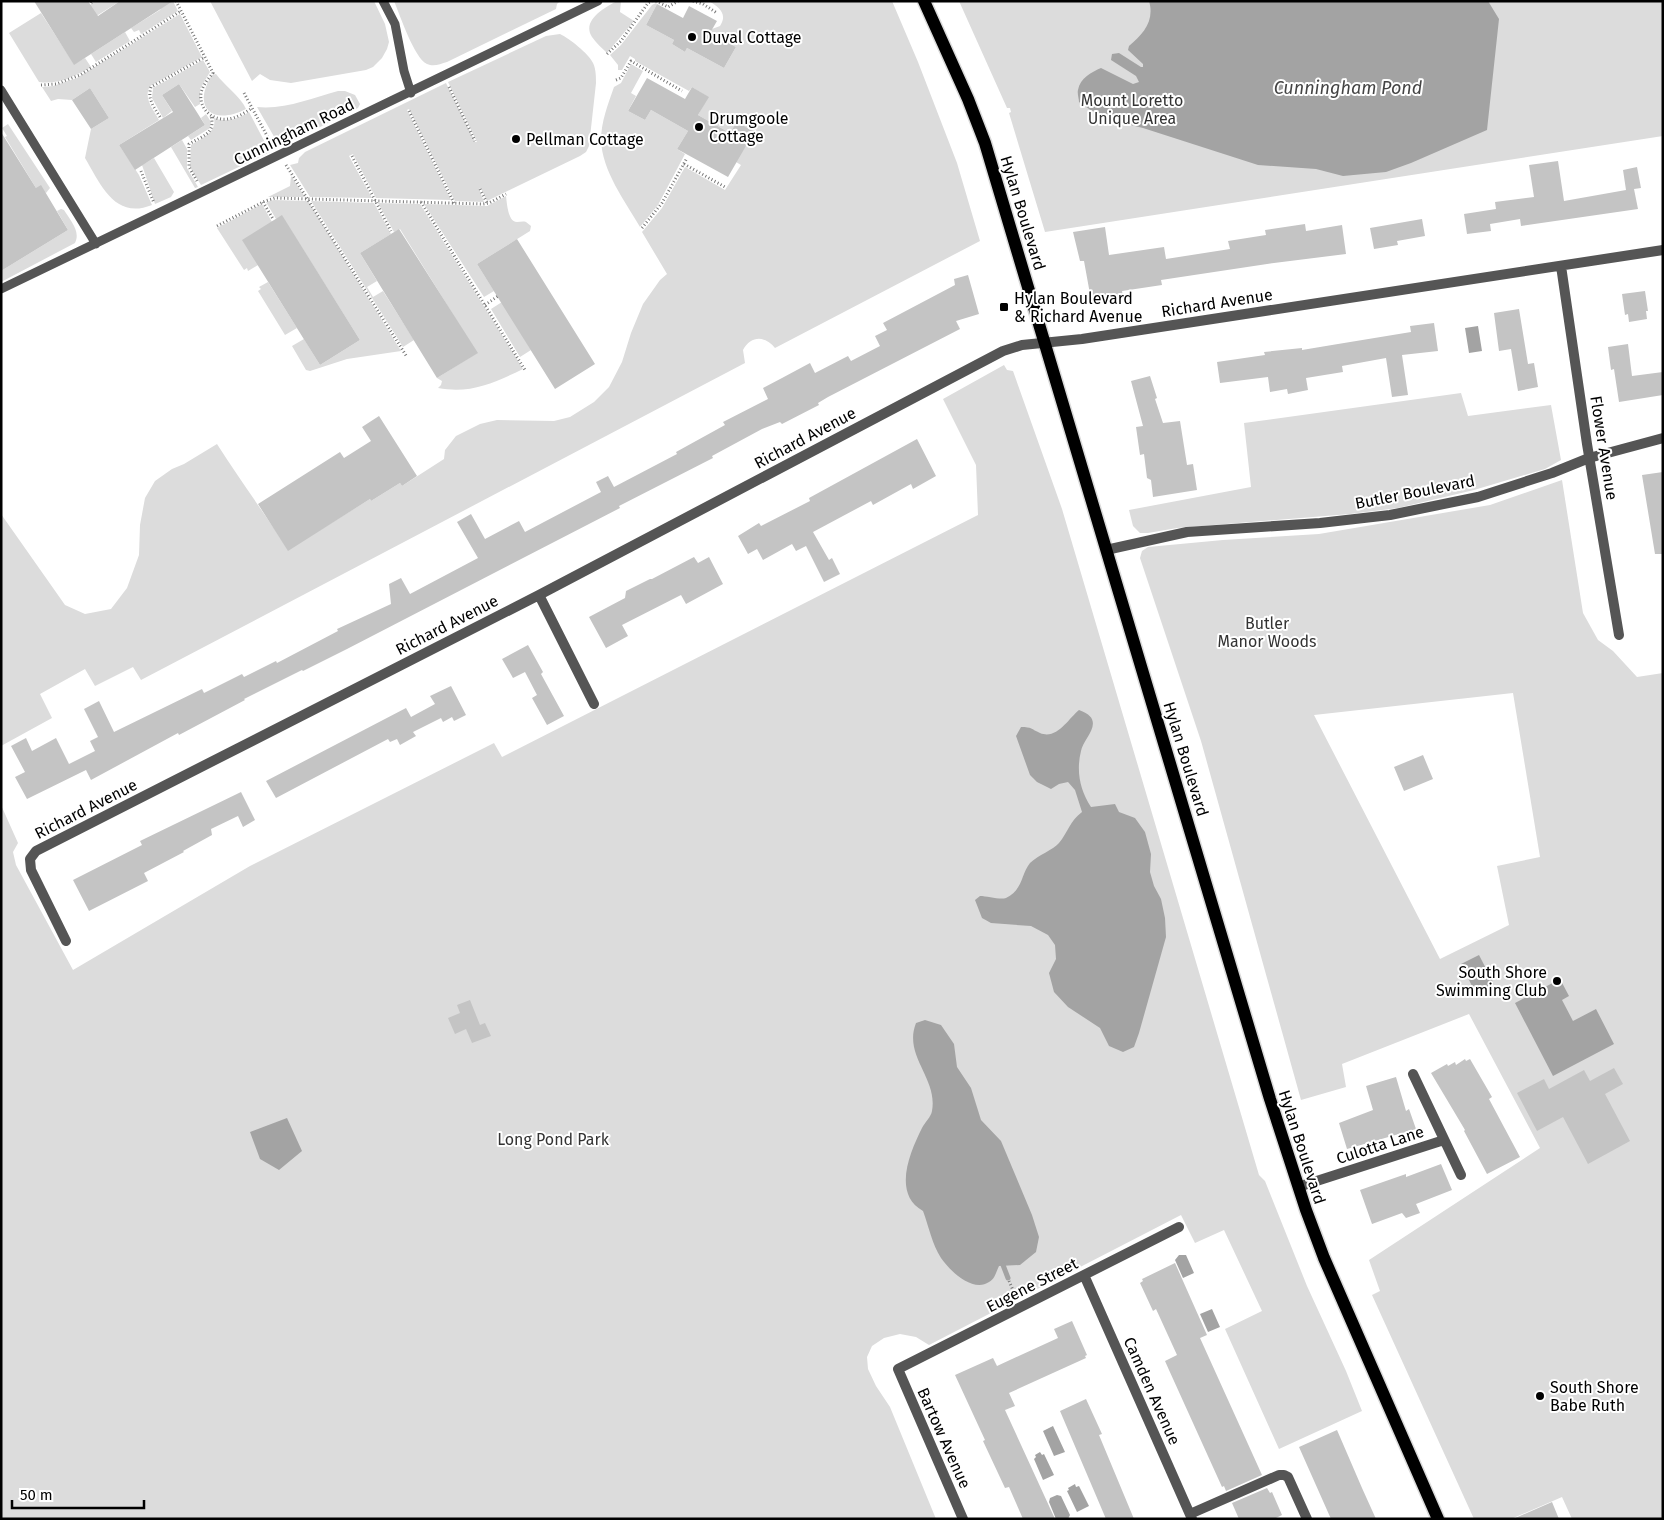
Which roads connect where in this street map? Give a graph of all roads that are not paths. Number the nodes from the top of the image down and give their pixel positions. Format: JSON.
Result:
{"nodes":[{"id":1,"x":383,"y":1,"type":"edge"},
{"id":2,"x":598,"y":1,"type":"edge"},
{"id":3,"x":924,"y":1,"type":"edge"},
{"id":4,"x":1,"y":90,"type":"edge"},
{"id":5,"x":411,"y":93,"type":"junction"},
{"id":6,"x":96,"y":244,"type":"junction"},
{"id":7,"x":1663,"y":250,"type":"edge"},
{"id":8,"x":1561,"y":266,"type":"junction"},
{"id":9,"x":1,"y":289,"type":"edge"},
{"id":10,"x":1044,"y":342,"type":"junction"},
{"id":11,"x":1663,"y":438,"type":"edge"},
{"id":12,"x":1590,"y":458,"type":"junction"},
{"id":13,"x":1106,"y":550,"type":"junction"},
{"id":14,"x":539,"y":595,"type":"junction"},
{"id":15,"x":1619,"y":635,"type":"dead end"},
{"id":16,"x":594,"y":704,"type":"dead end"},
{"id":17,"x":66,"y":941,"type":"dead end"},
{"id":18,"x":1413,"y":1074,"type":"dead end"},
{"id":19,"x":1444,"y":1140,"type":"junction"},
{"id":20,"x":1461,"y":1175,"type":"dead end"},
{"id":21,"x":1298,"y":1186,"type":"junction"},
{"id":22,"x":1180,"y":1227,"type":"dead end"},
{"id":23,"x":1084,"y":1275,"type":"junction"},
{"id":24,"x":898,"y":1369,"type":"joint"},
{"id":25,"x":1191,"y":1516,"type":"edge"},
{"id":26,"x":963,"y":1519,"type":"edge"},
{"id":27,"x":1307,"y":1519,"type":"edge"},
{"id":28,"x":1438,"y":1519,"type":"edge"}],
"edges":[{"from":1,"to":5,"type":"lane"},
{"from":2,"to":5,"type":"lane","name":"Cunningham Road"},
{"from":3,"to":10,"type":"main road","name":"Hylan Boulevard"},
{"from":4,"to":6,"type":"lane"},
{"from":5,"to":6,"type":"lane","name":"Cunningham Road"},
{"from":6,"to":9,"type":"lane","name":"Cunningham Road"},
{"from":7,"to":8,"type":"street","name":"Richard Avenue"},
{"from":8,"to":10,"type":"street","name":"Richard Avenue"},
{"from":8,"to":12,"type":"street","name":"Flower Avenue"},
{"from":10,"to":13,"type":"main road","name":"Hylan Boulevard"},
{"from":10,"to":14,"type":"street","name":"Richard Avenue"},
{"from":11,"to":12,"type":"street","name":"Butler Boulevard"},
{"from":12,"to":13,"type":"street","name":"Butler Boulevard"},
{"from":12,"to":15,"type":"street","name":"Flower Avenue"},
{"from":13,"to":21,"type":"main road","name":"Hylan Boulevard"},
{"from":14,"to":16,"type":"street"},
{"from":14,"to":17,"type":"street","name":"Richard Avenue"},
{"from":18,"to":19,"type":"street","name":"Culotta Lane"},
{"from":19,"to":20,"type":"street","name":"Culotta Lane"},
{"from":19,"to":21,"type":"street","name":"Culotta Lane"},
{"from":21,"to":28,"type":"main road","name":"Hylan Boulevard"},
{"from":22,"to":23,"type":"street","name":"Eugene Street"},
{"from":23,"to":24,"type":"street","name":"Eugene Street"},
{"from":23,"to":25,"type":"street","name":"Camden Avenue"},
{"from":24,"to":26,"type":"street","name":"Bartow Avenue"},
{"from":25,"to":27,"type":"street"}]}
